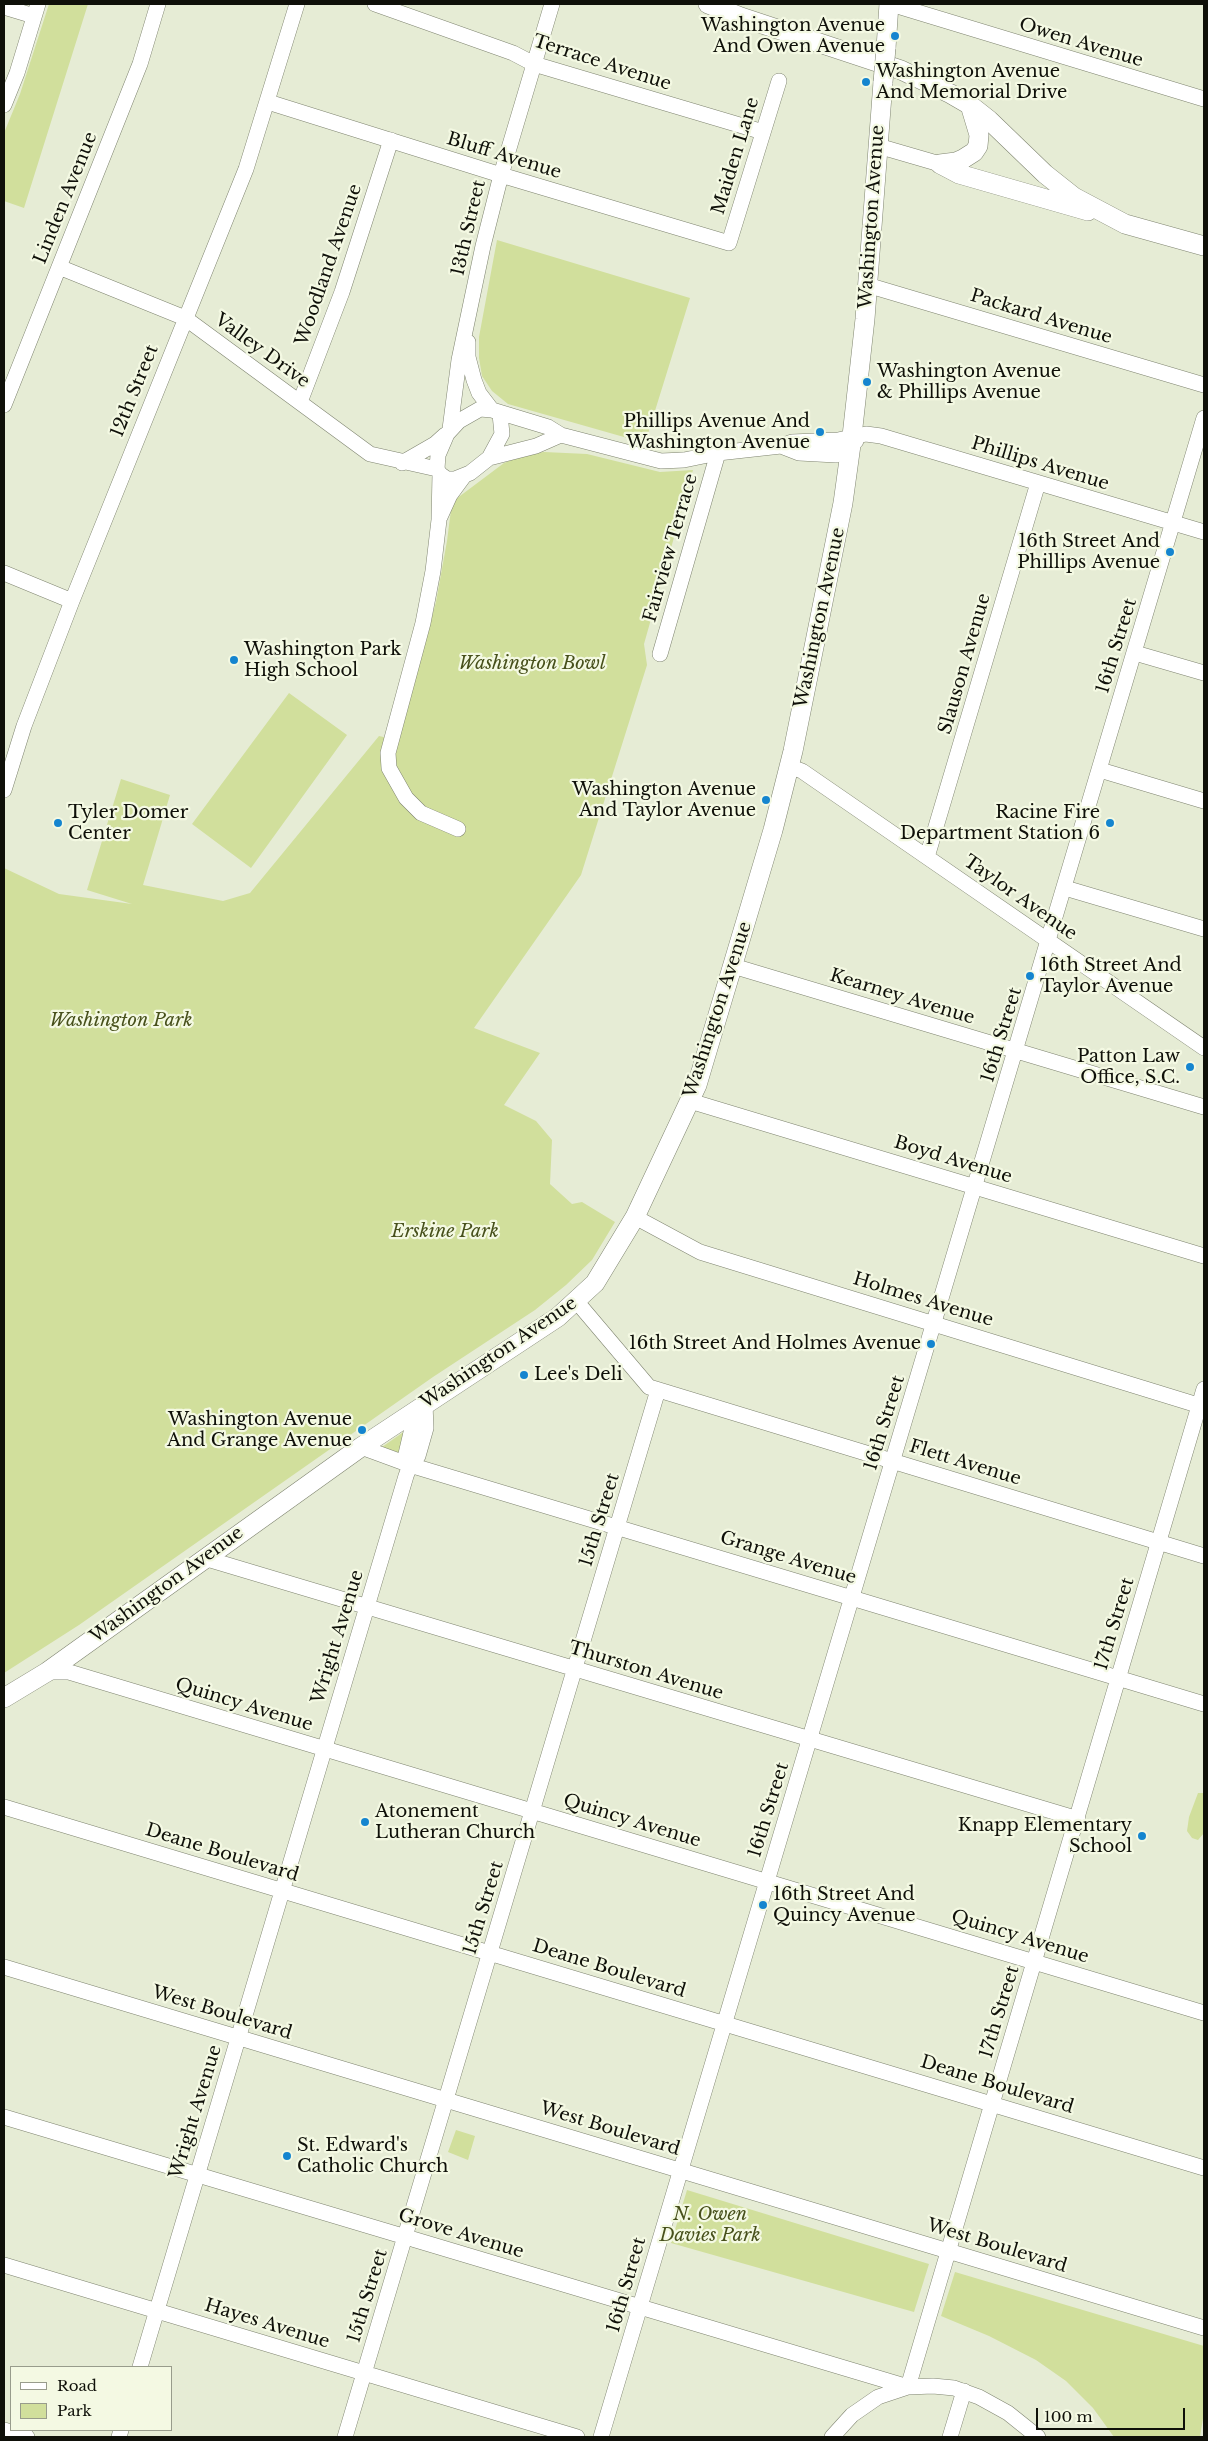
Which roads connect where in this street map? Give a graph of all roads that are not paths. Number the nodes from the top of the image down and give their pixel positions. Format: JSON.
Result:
{"nodes":[{"id":1,"x":158,"y":4,"type":"edge"},
{"id":2,"x":375,"y":4,"type":"edge"},
{"id":3,"x":552,"y":4,"type":"edge"},
{"id":4,"x":708,"y":4,"type":"edge"},
{"id":5,"x":890,"y":4,"type":"edge"},
{"id":6,"x":292,"y":5,"type":"edge"},
{"id":7,"x":4,"y":8,"type":"edge"},
{"id":8,"x":36,"y":10,"type":"edge"},
{"id":9,"x":534,"y":64,"type":"junction"},
{"id":10,"x":779,"y":80,"type":"dead end"},
{"id":11,"x":1204,"y":99,"type":"edge"},
{"id":12,"x":268,"y":102,"type":"junction"},
{"id":13,"x":4,"y":105,"type":"edge"},
{"id":14,"x":970,"y":105,"type":"junction"},
{"id":15,"x":763,"y":132,"type":"junction"},
{"id":16,"x":391,"y":140,"type":"junction"},
{"id":17,"x":878,"y":146,"type":"junction"},
{"id":18,"x":940,"y":164,"type":"junction"},
{"id":19,"x":501,"y":175,"type":"junction"},
{"id":20,"x":1106,"y":216,"type":"junction"},
{"id":21,"x":730,"y":243,"type":"joint"},
{"id":22,"x":1204,"y":246,"type":"edge"},
{"id":23,"x":59,"y":267,"type":"junction"},
{"id":24,"x":867,"y":285,"type":"junction"},
{"id":25,"x":185,"y":318,"type":"junction"},
{"id":26,"x":467,"y":318,"type":"junction"},
{"id":27,"x":1204,"y":385,"type":"edge"},
{"id":28,"x":300,"y":402,"type":"junction"},
{"id":29,"x":4,"y":405,"type":"edge"},
{"id":30,"x":496,"y":412,"type":"junction"},
{"id":31,"x":1204,"y":418,"type":"edge"},
{"id":32,"x":449,"y":431,"type":"junction"},
{"id":33,"x":561,"y":436,"type":"junction"},
{"id":34,"x":856,"y":438,"type":"junction"},
{"id":35,"x":718,"y":453,"type":"junction"},
{"id":36,"x":489,"y":458,"type":"junction"},
{"id":37,"x":402,"y":463,"type":"junction"},
{"id":38,"x":438,"y":472,"type":"junction"},
{"id":39,"x":464,"y":476,"type":"junction"},
{"id":40,"x":1038,"y":482,"type":"junction"},
{"id":41,"x":438,"y":520,"type":"junction"},
{"id":42,"x":1173,"y":522,"type":"junction"},
{"id":43,"x":1204,"y":532,"type":"edge"},
{"id":44,"x":4,"y":573,"type":"edge"},
{"id":45,"x":72,"y":601,"type":"junction"},
{"id":46,"x":1135,"y":653,"type":"junction"},
{"id":47,"x":660,"y":654,"type":"dead end"},
{"id":48,"x":1204,"y":673,"type":"edge"},
{"id":49,"x":788,"y":766,"type":"junction"},
{"id":50,"x":1100,"y":770,"type":"junction"},
{"id":51,"x":4,"y":790,"type":"edge"},
{"id":52,"x":1204,"y":801,"type":"edge"},
{"id":53,"x":458,"y":828,"type":"dead end"},
{"id":54,"x":928,"y":857,"type":"junction"},
{"id":55,"x":1065,"y":888,"type":"junction"},
{"id":56,"x":1204,"y":929,"type":"edge"},
{"id":57,"x":1049,"y":941,"type":"junction"},
{"id":58,"x":734,"y":966,"type":"junction"},
{"id":59,"x":1204,"y":1048,"type":"edge"},
{"id":60,"x":1016,"y":1051,"type":"junction"},
{"id":61,"x":690,"y":1100,"type":"junction"},
{"id":62,"x":1204,"y":1107,"type":"edge"},
{"id":63,"x":976,"y":1186,"type":"junction"},
{"id":64,"x":636,"y":1217,"type":"junction"},
{"id":65,"x":1204,"y":1256,"type":"edge"},
{"id":66,"x":577,"y":1302,"type":"junction"},
{"id":67,"x":935,"y":1323,"type":"junction"},
{"id":68,"x":1204,"y":1389,"type":"edge"},
{"id":69,"x":658,"y":1390,"type":"junction"},
{"id":70,"x":425,"y":1404,"type":"junction"},
{"id":71,"x":1202,"y":1406,"type":"edge"},
{"id":72,"x":361,"y":1447,"type":"junction"},
{"id":73,"x":894,"y":1460,"type":"junction"},
{"id":74,"x":410,"y":1464,"type":"junction"},
{"id":75,"x":618,"y":1527,"type":"junction"},
{"id":76,"x":1158,"y":1542,"type":"junction"},
{"id":77,"x":1204,"y":1556,"type":"edge"},
{"id":78,"x":204,"y":1558,"type":"junction"},
{"id":79,"x":853,"y":1597,"type":"junction"},
{"id":80,"x":367,"y":1607,"type":"junction"},
{"id":81,"x":575,"y":1669,"type":"junction"},
{"id":82,"x":47,"y":1672,"type":"junction"},
{"id":83,"x":1118,"y":1678,"type":"junction"},
{"id":84,"x":4,"y":1698,"type":"edge"},
{"id":85,"x":1204,"y":1704,"type":"edge"},
{"id":86,"x":810,"y":1739,"type":"junction"},
{"id":87,"x":324,"y":1749,"type":"junction"},
{"id":88,"x":4,"y":1807,"type":"edge"},
{"id":89,"x":533,"y":1811,"type":"junction"},
{"id":90,"x":1078,"y":1819,"type":"junction"},
{"id":91,"x":768,"y":1881,"type":"junction"},
{"id":92,"x":283,"y":1891,"type":"junction"},
{"id":93,"x":490,"y":1953,"type":"junction"},
{"id":94,"x":1036,"y":1961,"type":"junction"},
{"id":95,"x":4,"y":1967,"type":"edge"},
{"id":96,"x":1204,"y":2013,"type":"edge"},
{"id":97,"x":725,"y":2023,"type":"junction"},
{"id":98,"x":238,"y":2037,"type":"junction"},
{"id":99,"x":446,"y":2100,"type":"junction"},
{"id":100,"x":993,"y":2104,"type":"junction"},
{"id":101,"x":4,"y":2117,"type":"edge"},
{"id":102,"x":1204,"y":2168,"type":"edge"},
{"id":103,"x":681,"y":2170,"type":"junction"},
{"id":104,"x":197,"y":2175,"type":"junction"},
{"id":105,"x":405,"y":2237,"type":"junction"},
{"id":106,"x":949,"y":2251,"type":"junction"},
{"id":107,"x":4,"y":2265,"type":"edge"},
{"id":108,"x":640,"y":2308,"type":"junction"},
{"id":109,"x":156,"y":2311,"type":"junction"},
{"id":110,"x":1204,"y":2328,"type":"edge"},
{"id":111,"x":140,"y":2366,"type":"edge"},
{"id":112,"x":364,"y":2373,"type":"junction"},
{"id":113,"x":908,"y":2387,"type":"junction"},
{"id":114,"x":964,"y":2391,"type":"junction"},
{"id":115,"x":4,"y":2430,"type":"edge"},
{"id":116,"x":27,"y":2437,"type":"edge"},
{"id":117,"x":345,"y":2437,"type":"edge"},
{"id":118,"x":577,"y":2437,"type":"edge"},
{"id":119,"x":601,"y":2437,"type":"edge"},
{"id":120,"x":832,"y":2437,"type":"edge"},
{"id":121,"x":950,"y":2437,"type":"edge"},
{"id":122,"x":1038,"y":2437,"type":"edge"}],
"edges":[{"from":1,"to":23,"type":"street","name":"Linden Avenue"},
{"from":2,"to":9,"type":"street","name":"Terrace Avenue"},
{"from":3,"to":9,"type":"street","name":"13th Street"},
{"from":4,"to":14,"type":"main road"},
{"from":5,"to":11,"type":"street","name":"Owen Avenue"},
{"from":5,"to":17,"type":"main road","name":"Washington Avenue","bridge":true},
{"from":6,"to":12,"type":"street","name":"12th Street"},
{"from":7,"to":8,"type":"street"},
{"from":8,"to":13,"type":"street"},
{"from":9,"to":15,"type":"street","name":"Terrace Avenue"},
{"from":9,"to":19,"type":"street","name":"13th Street"},
{"from":10,"to":15,"type":"street","name":"Maiden Lane"},
{"from":12,"to":16,"type":"street","name":"Bluff Avenue"},
{"from":12,"to":25,"type":"street","name":"12th Street"},
{"from":14,"to":18,"type":"main road"},
{"from":14,"to":20,"type":"main road"},
{"from":15,"to":21,"type":"street","name":"Maiden Lane"},
{"from":16,"to":19,"type":"street","name":"Bluff Avenue"},
{"from":16,"to":28,"type":"street","name":"Woodland Avenue"},
{"from":17,"to":18,"type":"street"},
{"from":17,"to":24,"type":"main road","name":"Washington Avenue"},
{"from":18,"to":20,"type":"main road"},
{"from":19,"to":21,"type":"street","name":"Bluff Avenue"},
{"from":19,"to":26,"type":"street","name":"13th Street"},
{"from":20,"to":22,"type":"main road"},
{"from":23,"to":25,"type":"street","name":"Valley Drive"},
{"from":23,"to":29,"type":"street","name":"Linden Avenue"},
{"from":24,"to":27,"type":"street","name":"Packard Avenue"},
{"from":24,"to":34,"type":"main road","name":"Washington Avenue"},
{"from":25,"to":28,"type":"street","name":"Valley Drive"},
{"from":25,"to":45,"type":"street","name":"12th Street"},
{"from":26,"to":30,"type":"street","name":"13th Street"},
{"from":26,"to":32,"type":"street","name":"13th Street"},
{"from":28,"to":37,"type":"street","name":"Valley Drive"},
{"from":30,"to":32,"type":"street"},
{"from":30,"to":33,"type":"street"},
{"from":30,"to":36,"type":"street"},
{"from":31,"to":42,"type":"street","name":"16th Street"},
{"from":32,"to":37,"type":"street"},
{"from":32,"to":38,"type":"street","name":"13th Street"},
{"from":33,"to":35,"type":"street"},
{"from":33,"to":36,"type":"street"},
{"from":34,"to":35,"type":"street"},
{"from":34,"to":40,"type":"street","name":"Phillips Avenue"},
{"from":34,"to":49,"type":"main road","name":"Washington Avenue"},
{"from":35,"to":47,"type":"street","name":"Fairview Terrace"},
{"from":36,"to":39,"type":"street"},
{"from":37,"to":38,"type":"street","name":"Valley Drive"},
{"from":38,"to":39,"type":"street","name":"Valley Drive"},
{"from":38,"to":41,"type":"street","name":"13th Street"},
{"from":39,"to":41,"type":"street"},
{"from":40,"to":42,"type":"street","name":"Phillips Avenue"},
{"from":40,"to":54,"type":"street","name":"Slauson Avenue"},
{"from":41,"to":53,"type":"street","name":"13th Street"},
{"from":42,"to":43,"type":"street","name":"Phillips Avenue"},
{"from":42,"to":46,"type":"street","name":"16th Street"},
{"from":44,"to":45,"type":"street"},
{"from":45,"to":51,"type":"street","name":"12th Street"},
{"from":46,"to":48,"type":"street"},
{"from":46,"to":50,"type":"street","name":"16th Street"},
{"from":49,"to":54,"type":"street","name":"Taylor Avenue"},
{"from":49,"to":58,"type":"main road","name":"Washington Avenue"},
{"from":50,"to":52,"type":"street"},
{"from":50,"to":55,"type":"street","name":"16th Street"},
{"from":54,"to":57,"type":"street","name":"Taylor Avenue"},
{"from":55,"to":56,"type":"street"},
{"from":55,"to":57,"type":"street","name":"16th Street"},
{"from":57,"to":59,"type":"street","name":"Taylor Avenue"},
{"from":57,"to":60,"type":"street","name":"16th Street"},
{"from":58,"to":60,"type":"street","name":"Kearney Avenue"},
{"from":58,"to":61,"type":"main road","name":"Washington Avenue"},
{"from":60,"to":62,"type":"street","name":"Kearney Avenue"},
{"from":60,"to":63,"type":"street","name":"16th Street"},
{"from":61,"to":63,"type":"street","name":"Boyd Avenue"},
{"from":61,"to":64,"type":"main road","name":"Washington Avenue"},
{"from":63,"to":65,"type":"street","name":"Boyd Avenue"},
{"from":63,"to":67,"type":"street","name":"16th Street"},
{"from":64,"to":66,"type":"main road","name":"Washington Avenue"},
{"from":64,"to":67,"type":"street","name":"Holmes Avenue"},
{"from":66,"to":69,"type":"street","name":"Flett Avenue"},
{"from":66,"to":70,"type":"main road","name":"Washington Avenue"},
{"from":67,"to":71,"type":"street","name":"Holmes Avenue"},
{"from":67,"to":73,"type":"street","name":"16th Street"},
{"from":68,"to":71,"type":"street","name":"17th Street"},
{"from":69,"to":73,"type":"street","name":"Flett Avenue"},
{"from":69,"to":75,"type":"street","name":"15th Street"},
{"from":70,"to":72,"type":"main road","name":"Washington Avenue"},
{"from":70,"to":74,"type":"street","name":"Wright Avenue"},
{"from":71,"to":76,"type":"street","name":"17th Street"},
{"from":72,"to":74,"type":"street","name":"Grange Avenue"},
{"from":72,"to":78,"type":"main road","name":"Washington Avenue"},
{"from":73,"to":76,"type":"street","name":"Flett Avenue"},
{"from":73,"to":79,"type":"street","name":"16th Street"},
{"from":74,"to":75,"type":"street","name":"Grange Avenue"},
{"from":74,"to":80,"type":"street","name":"Wright Avenue"},
{"from":75,"to":79,"type":"street","name":"Grange Avenue"},
{"from":75,"to":81,"type":"street","name":"15th Street"},
{"from":76,"to":77,"type":"street","name":"Flett Avenue"},
{"from":76,"to":83,"type":"street","name":"17th Street"},
{"from":78,"to":80,"type":"street","name":"Thurston Avenue"},
{"from":78,"to":82,"type":"main road","name":"Washington Avenue"},
{"from":79,"to":83,"type":"street","name":"Grange Avenue"},
{"from":79,"to":86,"type":"street","name":"16th Street"},
{"from":80,"to":81,"type":"street","name":"Thurston Avenue"},
{"from":80,"to":87,"type":"street","name":"Wright Avenue"},
{"from":81,"to":86,"type":"street","name":"Thurston Avenue"},
{"from":81,"to":89,"type":"street","name":"15th Street"},
{"from":82,"to":84,"type":"main road","name":"Washington Avenue"},
{"from":82,"to":87,"type":"street","name":"Quincy Avenue"},
{"from":83,"to":85,"type":"street","name":"Grange Avenue"},
{"from":83,"to":90,"type":"street","name":"17th Street"},
{"from":86,"to":90,"type":"street","name":"Thurston Avenue"},
{"from":86,"to":91,"type":"street","name":"16th Street"},
{"from":87,"to":89,"type":"street","name":"Quincy Avenue"},
{"from":87,"to":92,"type":"street","name":"Wright Avenue"},
{"from":88,"to":92,"type":"street","name":"Deane Boulevard"},
{"from":89,"to":91,"type":"street","name":"Quincy Avenue"},
{"from":89,"to":93,"type":"street","name":"15th Street"},
{"from":90,"to":94,"type":"street","name":"17th Street"},
{"from":91,"to":94,"type":"street","name":"Quincy Avenue"},
{"from":91,"to":97,"type":"street","name":"16th Street"},
{"from":92,"to":93,"type":"street","name":"Deane Boulevard"},
{"from":92,"to":98,"type":"street","name":"Wright Avenue"},
{"from":93,"to":97,"type":"street","name":"Deane Boulevard"},
{"from":93,"to":99,"type":"street","name":"15th Street"},
{"from":94,"to":96,"type":"street","name":"Quincy Avenue"},
{"from":94,"to":100,"type":"street","name":"17th Street"},
{"from":95,"to":98,"type":"street","name":"West Boulevard"},
{"from":97,"to":100,"type":"street","name":"Deane Boulevard"},
{"from":97,"to":103,"type":"street","name":"16th Street"},
{"from":98,"to":99,"type":"street","name":"West Boulevard"},
{"from":98,"to":104,"type":"street","name":"Wright Avenue"},
{"from":99,"to":103,"type":"street","name":"West Boulevard"},
{"from":99,"to":105,"type":"street","name":"15th Street"},
{"from":100,"to":102,"type":"street","name":"Deane Boulevard"},
{"from":100,"to":106,"type":"street","name":"17th Street"},
{"from":101,"to":104,"type":"street","name":"Grove Avenue"},
{"from":103,"to":106,"type":"street","name":"West Boulevard"},
{"from":103,"to":108,"type":"street","name":"16th Street"},
{"from":104,"to":105,"type":"street","name":"Grove Avenue"},
{"from":104,"to":109,"type":"street","name":"Wright Avenue"},
{"from":105,"to":108,"type":"street","name":"Grove Avenue"},
{"from":105,"to":112,"type":"street","name":"15th Street"},
{"from":106,"to":110,"type":"street","name":"West Boulevard"},
{"from":106,"to":113,"type":"street","name":"17th Street"},
{"from":107,"to":109,"type":"street","name":"Hayes Avenue"},
{"from":108,"to":113,"type":"street","name":"Grove Avenue"},
{"from":108,"to":119,"type":"street","name":"16th Street"},
{"from":109,"to":111,"type":"street","name":"Wright Avenue"},
{"from":109,"to":112,"type":"street","name":"Hayes Avenue"},
{"from":112,"to":117,"type":"street","name":"15th Street"},
{"from":112,"to":118,"type":"street","name":"Hayes Avenue"},
{"from":113,"to":114,"type":"street"},
{"from":113,"to":120,"type":"street"},
{"from":114,"to":121,"type":"street"},
{"from":114,"to":122,"type":"street"},
{"from":115,"to":116,"type":"street"}]}
